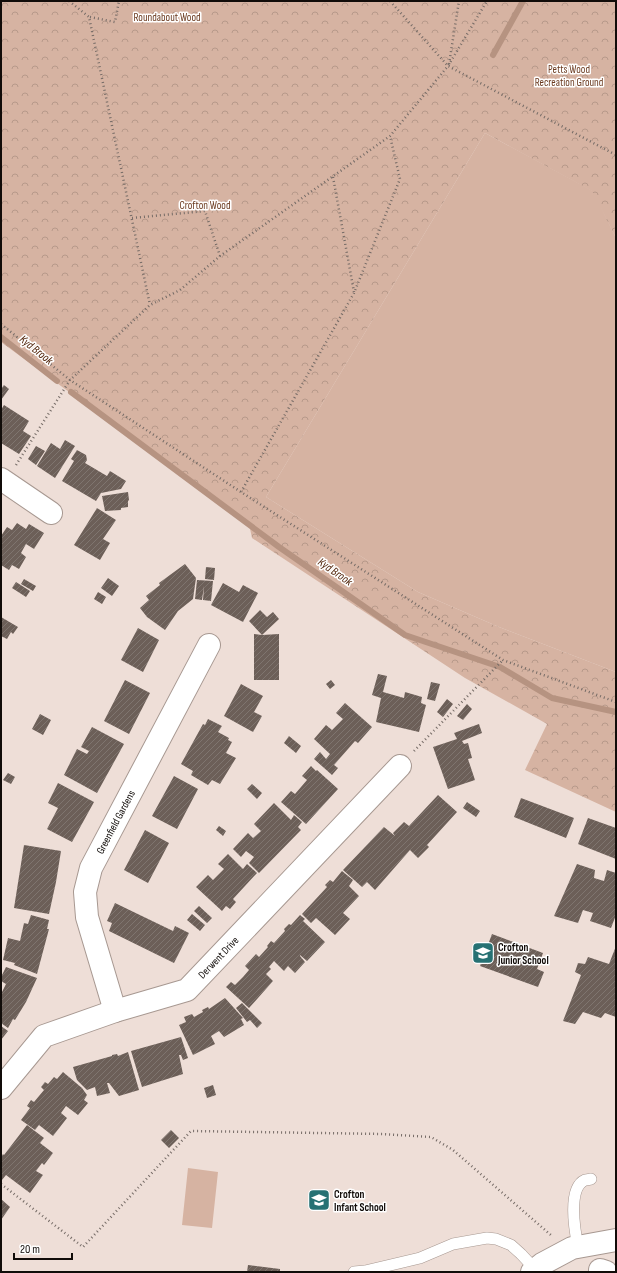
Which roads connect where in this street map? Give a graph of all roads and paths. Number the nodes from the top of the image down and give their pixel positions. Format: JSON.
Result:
{"nodes":[{"id":1,"x":69,"y":1,"type":"edge"},
{"id":2,"x":119,"y":1,"type":"edge"},
{"id":3,"x":390,"y":1,"type":"edge"},
{"id":4,"x":459,"y":1,"type":"edge"},
{"id":5,"x":487,"y":1,"type":"edge"},
{"id":6,"x":89,"y":17,"type":"junction"},
{"id":7,"x":448,"y":66,"type":"junction"},
{"id":8,"x":390,"y":136,"type":"junction"},
{"id":9,"x":616,"y":155,"type":"edge"},
{"id":10,"x":333,"y":176,"type":"junction"},
{"id":11,"x":132,"y":218,"type":"junction"},
{"id":12,"x":220,"y":256,"type":"junction"},
{"id":13,"x":354,"y":293,"type":"junction"},
{"id":14,"x":150,"y":305,"type":"junction"},
{"id":15,"x":1,"y":324,"type":"edge"},
{"id":16,"x":70,"y":380,"type":"junction"},
{"id":17,"x":3,"y":481,"type":"edge"},
{"id":18,"x":241,"y":492,"type":"junction"},
{"id":19,"x":51,"y":513,"type":"dead end"},
{"id":20,"x":209,"y":645,"type":"dead end"},
{"id":21,"x":503,"y":660,"type":"junction"},
{"id":22,"x":616,"y":702,"type":"edge"},
{"id":23,"x":400,"y":766,"type":"joint"},
{"id":24,"x":115,"y":1011,"type":"junction"},
{"id":25,"x":1,"y":1088,"type":"edge"},
{"id":26,"x":592,"y":1179,"type":"dead end"},
{"id":27,"x":1,"y":1184,"type":"edge"},
{"id":28,"x":616,"y":1240,"type":"edge"},
{"id":29,"x":573,"y":1249,"type":"junction"},
{"id":30,"x":534,"y":1271,"type":"edge"},
{"id":31,"x":354,"y":1272,"type":"edge"}],
"edges":[{"from":1,"to":6,"type":"path"},
{"from":2,"to":6,"type":"path"},
{"from":3,"to":7,"type":"path"},
{"from":4,"to":7,"type":"path"},
{"from":5,"to":7,"type":"path"},
{"from":6,"to":11,"type":"path"},
{"from":7,"to":8,"type":"path"},
{"from":7,"to":9,"type":"path"},
{"from":8,"to":10,"type":"path"},
{"from":8,"to":13,"type":"path"},
{"from":10,"to":12,"type":"path"},
{"from":10,"to":13,"type":"path"},
{"from":11,"to":12,"type":"path"},
{"from":11,"to":14,"type":"path"},
{"from":12,"to":14,"type":"path"},
{"from":13,"to":18,"type":"path"},
{"from":14,"to":16,"type":"path"},
{"from":15,"to":16,"type":"path"},
{"from":16,"to":17,"type":"path"},
{"from":16,"to":18,"type":"path"},
{"from":17,"to":19,"type":"street"},
{"from":18,"to":21,"type":"path"},
{"from":20,"to":24,"type":"street","name":"Greenfield Gardens"},
{"from":21,"to":22,"type":"path"},
{"from":21,"to":23,"type":"path"},
{"from":23,"to":24,"type":"street","name":"Derwent Drive"},
{"from":24,"to":25,"type":"street","name":"Derwent Drive"},
{"from":26,"to":29,"type":"lane"},
{"from":27,"to":29,"type":"path"},
{"from":28,"to":29,"type":"street"},
{"from":29,"to":30,"type":"street"},
{"from":30,"to":31,"type":"lane"}]}
